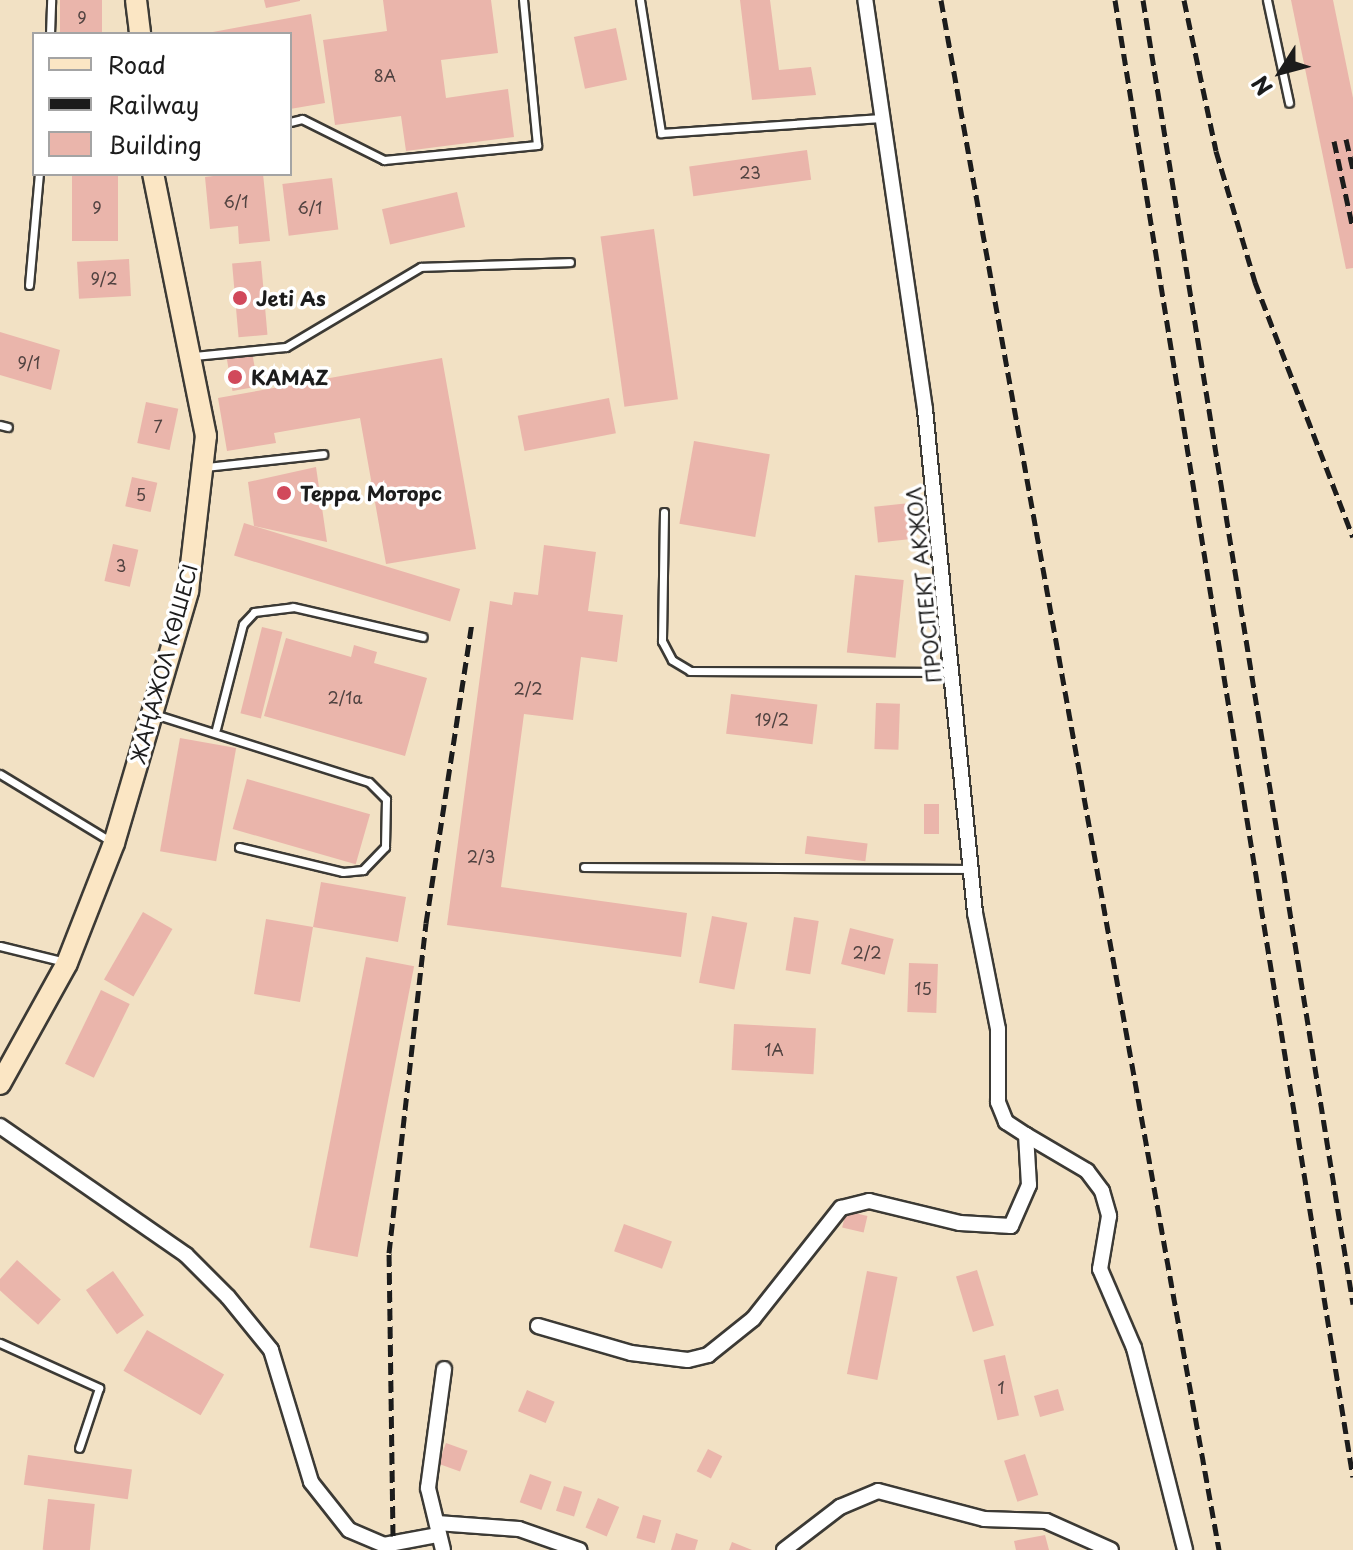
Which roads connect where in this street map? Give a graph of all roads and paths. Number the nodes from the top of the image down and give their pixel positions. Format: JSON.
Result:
{"nodes":[{"id":1,"x":51,"y":0,"type":"edge"},
{"id":2,"x":136,"y":0,"type":"edge"},
{"id":3,"x":523,"y":0,"type":"edge"},
{"id":4,"x":640,"y":0,"type":"edge"},
{"id":5,"x":865,"y":0,"type":"edge"},
{"id":6,"x":1267,"y":0,"type":"edge"},
{"id":7,"x":50,"y":32,"type":"edge"},
{"id":8,"x":140,"y":32,"type":"edge"},
{"id":9,"x":1289,"y":103,"type":"dead end"},
{"id":10,"x":881,"y":118,"type":"junction"},
{"id":11,"x":292,"y":122,"type":"edge"},
{"id":12,"x":39,"y":176,"type":"edge"},
{"id":13,"x":153,"y":176,"type":"edge"},
{"id":14,"x":570,"y":262,"type":"dead end"},
{"id":15,"x":29,"y":285,"type":"dead end"},
{"id":16,"x":192,"y":357,"type":"junction"},
{"id":17,"x":323,"y":454,"type":"dead end"},
{"id":18,"x":204,"y":467,"type":"junction"},
{"id":19,"x":664,"y":512,"type":"dead end"},
{"id":20,"x":423,"y":637,"type":"dead end"},
{"id":21,"x":954,"y":672,"type":"junction"},
{"id":22,"x":154,"y":714,"type":"junction"},
{"id":23,"x":216,"y":729,"type":"junction"},
{"id":24,"x":0,"y":774,"type":"edge"},
{"id":25,"x":114,"y":843,"type":"junction"},
{"id":26,"x":239,"y":847,"type":"dead end"},
{"id":27,"x":584,"y":867,"type":"dead end"},
{"id":28,"x":971,"y":869,"type":"junction"},
{"id":29,"x":0,"y":946,"type":"edge"},
{"id":30,"x":67,"y":963,"type":"junction"},
{"id":31,"x":0,"y":1084,"type":"edge"},
{"id":32,"x":0,"y":1126,"type":"edge"},
{"id":33,"x":1026,"y":1135,"type":"junction"},
{"id":34,"x":538,"y":1326,"type":"dead end"},
{"id":35,"x":0,"y":1343,"type":"edge"},
{"id":36,"x":444,"y":1369,"type":"dead end"},
{"id":37,"x":79,"y":1448,"type":"dead end"},
{"id":38,"x":439,"y":1536,"type":"edge"},
{"id":39,"x":579,"y":1550,"type":"edge"},
{"id":40,"x":784,"y":1550,"type":"edge"},
{"id":41,"x":1111,"y":1550,"type":"edge"},
{"id":42,"x":1185,"y":1550,"type":"edge"}],
"edges":[{"from":1,"to":7,"type":"lane"},
{"from":2,"to":8,"type":"main road"},
{"from":3,"to":11,"type":"lane"},
{"from":4,"to":10,"type":"lane"},
{"from":5,"to":10,"type":"street","name":"ПРОСПЕКТ АКЖОЛ"},
{"from":6,"to":9,"type":"lane"},
{"from":10,"to":21,"type":"street","name":"ПРОСПЕКТ АКЖОЛ"},
{"from":12,"to":15,"type":"lane"},
{"from":13,"to":16,"type":"main road","name":"ЖАҢАЖОЛ КӨШЕСІ"},
{"from":14,"to":16,"type":"lane"},
{"from":16,"to":18,"type":"main road","name":"ЖАҢАЖОЛ КӨШЕСІ"},
{"from":17,"to":18,"type":"lane"},
{"from":18,"to":22,"type":"main road","name":"ЖАҢАЖОЛ КӨШЕСІ"},
{"from":19,"to":21,"type":"lane"},
{"from":20,"to":23,"type":"lane"},
{"from":21,"to":28,"type":"street","name":"ПРОСПЕКТ АКЖОЛ"},
{"from":22,"to":23,"type":"lane"},
{"from":22,"to":25,"type":"main road","name":"ЖАҢАЖОЛ КӨШЕСІ"},
{"from":23,"to":26,"type":"lane"},
{"from":24,"to":25,"type":"lane"},
{"from":25,"to":30,"type":"main road","name":"ЖАҢАЖОЛ КӨШЕСІ"},
{"from":27,"to":28,"type":"lane"},
{"from":28,"to":33,"type":"street","name":"ПРОСПЕКТ АКЖОЛ"},
{"from":29,"to":30,"type":"lane"},
{"from":30,"to":31,"type":"main road","name":"ЖАҢАЖОЛ КӨШЕСІ"},
{"from":32,"to":38,"type":"street"},
{"from":33,"to":34,"type":"street"},
{"from":33,"to":42,"type":"street","name":"ПРОСПЕКТ АКЖОЛ"},
{"from":35,"to":37,"type":"lane"},
{"from":36,"to":38,"type":"street"},
{"from":38,"to":39,"type":"street"},
{"from":40,"to":41,"type":"street"}]}
